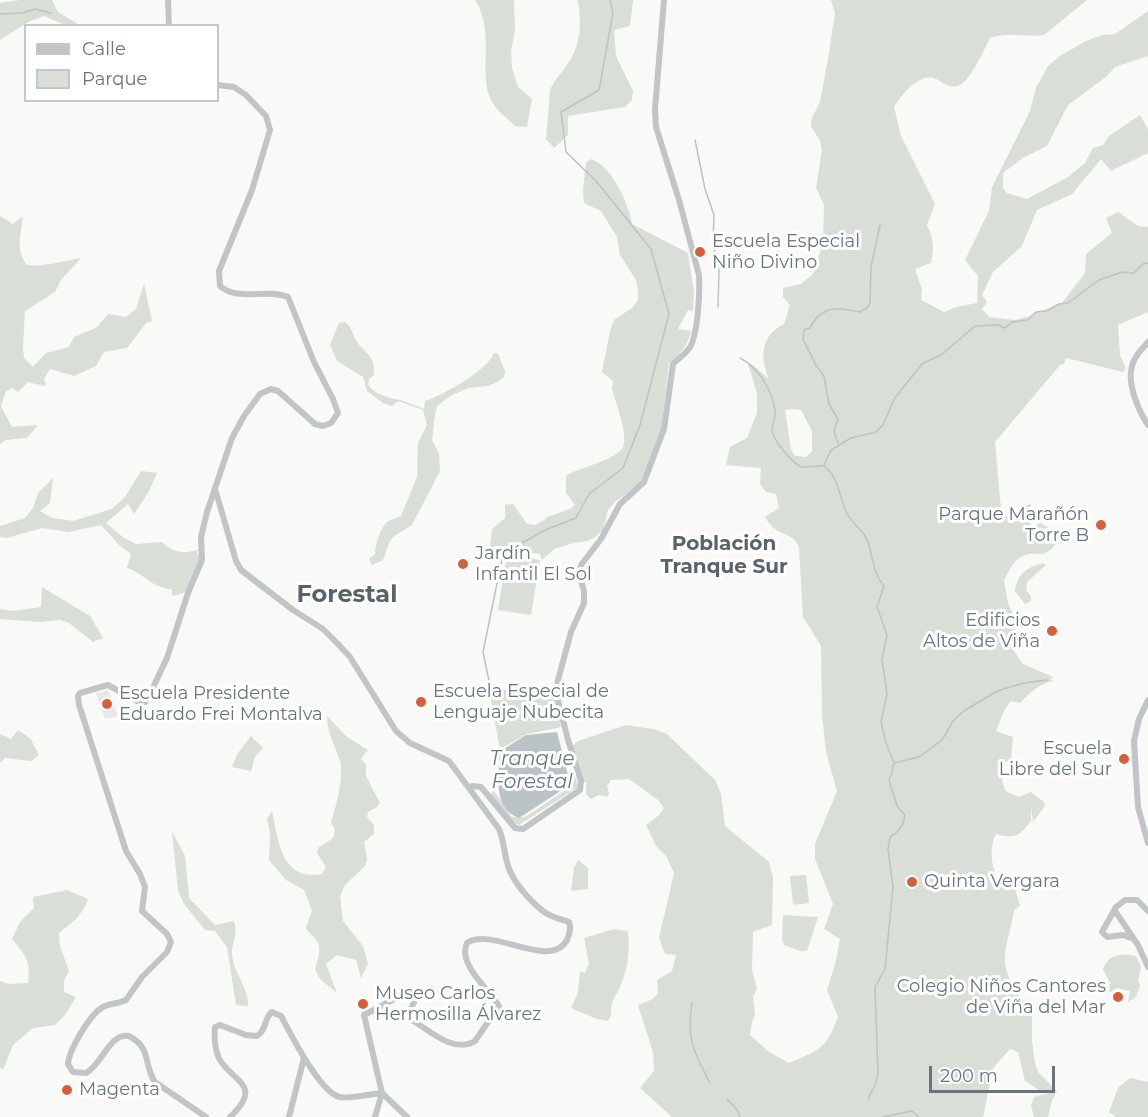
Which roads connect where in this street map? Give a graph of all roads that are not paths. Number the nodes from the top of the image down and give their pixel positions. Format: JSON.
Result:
{"nodes":[{"id":1,"x":168,"y":0,"type":"edge"},
{"id":2,"x":664,"y":0,"type":"edge"},
{"id":3,"x":169,"y":24,"type":"edge"},
{"id":4,"x":219,"y":85,"type":"edge"},
{"id":5,"x":1148,"y":342,"type":"edge"},
{"id":6,"x":1138,"y":405,"type":"junction"},
{"id":7,"x":1148,"y":419,"type":"edge"},
{"id":8,"x":1148,"y":425,"type":"edge"},
{"id":9,"x":216,"y":492,"type":"junction"},
{"id":10,"x":1148,"y":700,"type":"edge"},
{"id":11,"x":469,"y":787,"type":"junction"},
{"id":12,"x":1148,"y":843,"type":"edge"},
{"id":13,"x":1115,"y":911,"type":"junction"},
{"id":14,"x":1148,"y":911,"type":"edge"},
{"id":15,"x":1110,"y":918,"type":"junction"},
{"id":16,"x":1120,"y":920,"type":"junction"},
{"id":17,"x":1125,"y":932,"type":"junction"},
{"id":18,"x":1148,"y":967,"type":"edge"},
{"id":19,"x":304,"y":1058,"type":"junction"},
{"id":20,"x":382,"y":1093,"type":"junction"},
{"id":21,"x":206,"y":1117,"type":"edge"},
{"id":22,"x":230,"y":1117,"type":"edge"},
{"id":23,"x":289,"y":1117,"type":"edge"},
{"id":24,"x":375,"y":1117,"type":"edge"},
{"id":25,"x":407,"y":1117,"type":"edge"}],
"edges":[{"from":1,"to":3,"type":"street"},
{"from":2,"to":11,"type":"street"},
{"from":4,"to":9,"type":"street"},
{"from":5,"to":6,"type":"street"},
{"from":6,"to":7,"type":"street"},
{"from":6,"to":8,"type":"street"},
{"from":9,"to":11,"type":"street"},
{"from":9,"to":21,"type":"street"},
{"from":10,"to":12,"type":"street"},
{"from":11,"to":20,"type":"street"},
{"from":13,"to":14,"type":"street"},
{"from":13,"to":15,"type":"street"},
{"from":13,"to":16,"type":"street"},
{"from":15,"to":16,"type":"street"},
{"from":15,"to":17,"type":"street"},
{"from":16,"to":17,"type":"street"},
{"from":17,"to":18,"type":"street"},
{"from":19,"to":20,"type":"street"},
{"from":19,"to":22,"type":"street"},
{"from":19,"to":23,"type":"street"},
{"from":20,"to":24,"type":"street"},
{"from":20,"to":25,"type":"street"}]}
